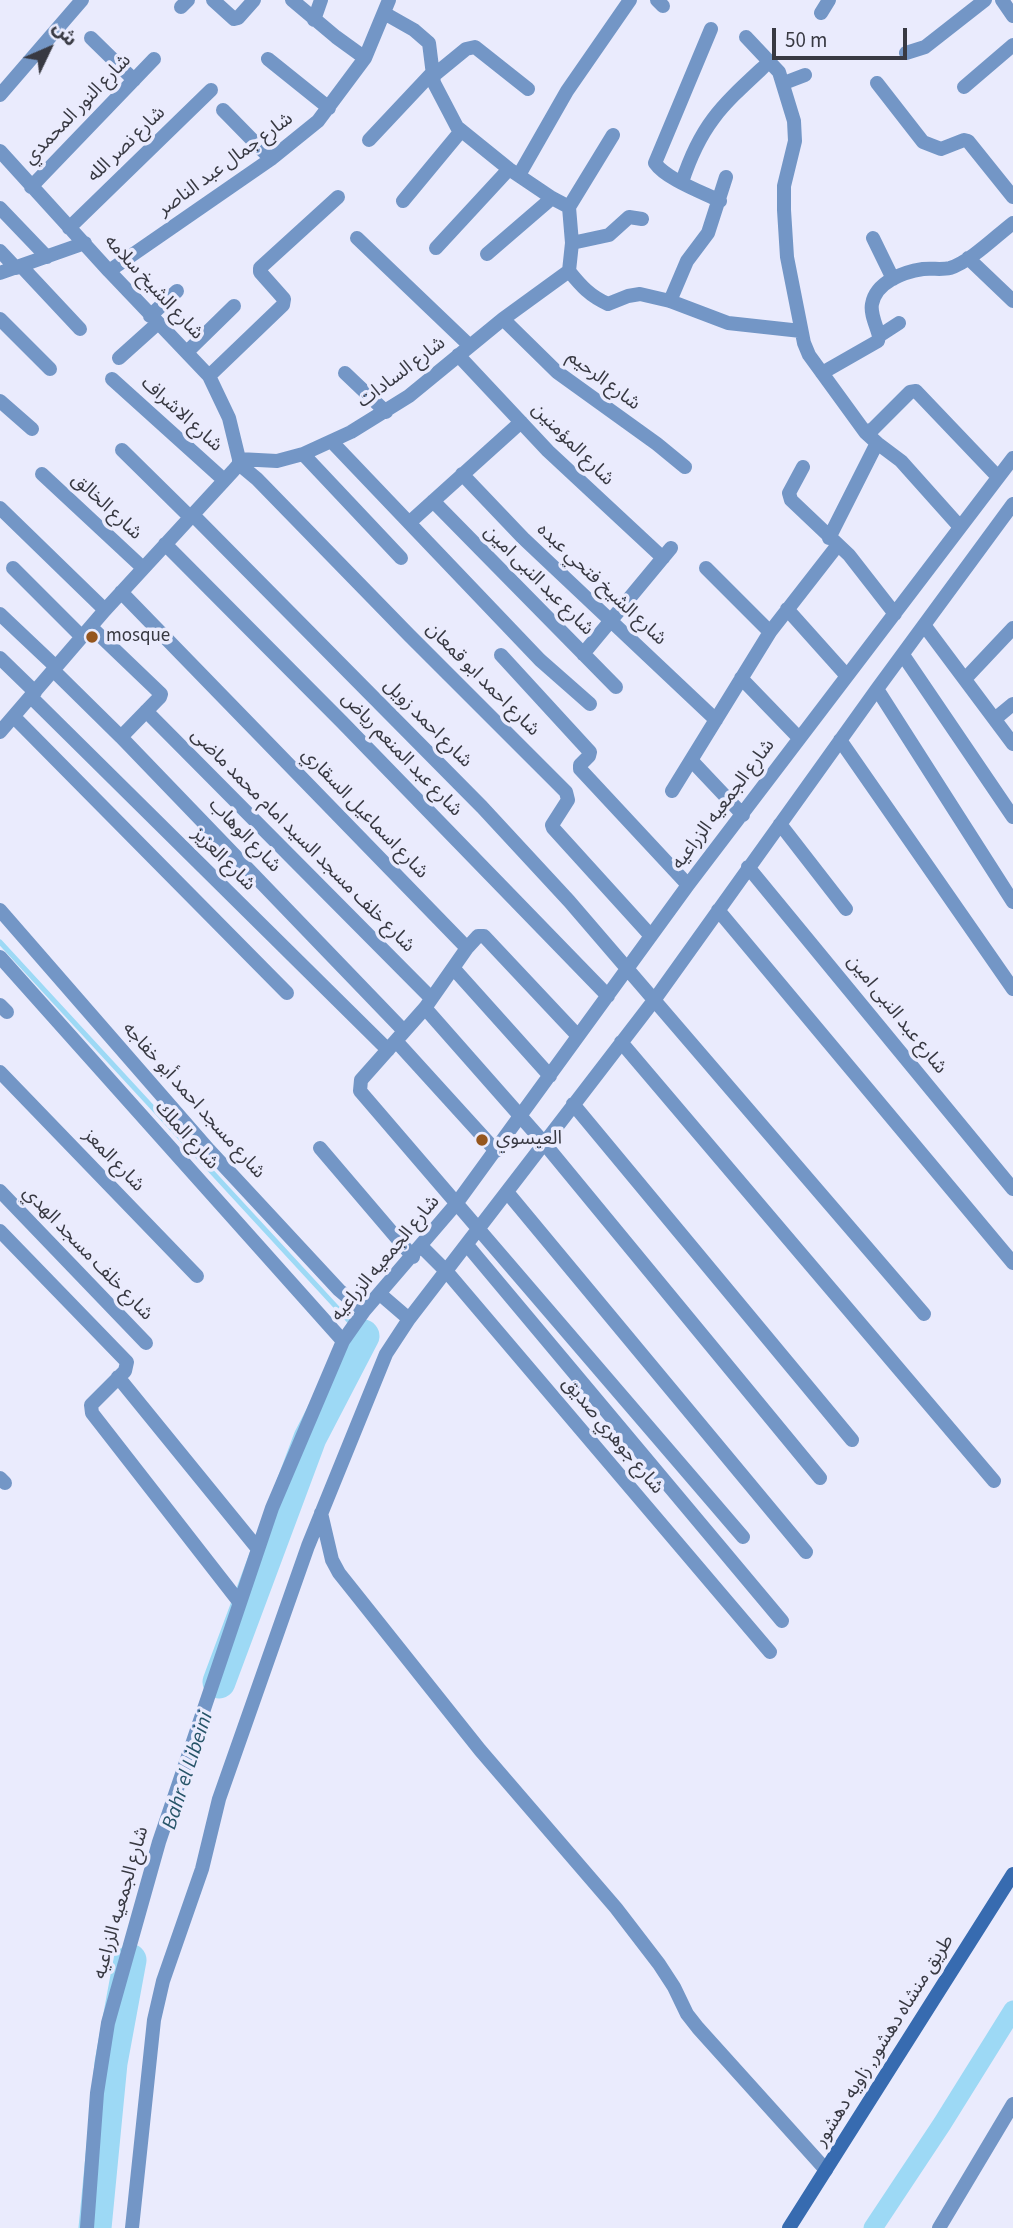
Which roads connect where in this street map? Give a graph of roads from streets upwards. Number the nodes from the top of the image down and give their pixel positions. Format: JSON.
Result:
{"nodes":[{"id":1,"x":82,"y":0,"type":"edge"},
{"id":2,"x":213,"y":0,"type":"edge"},
{"id":3,"x":254,"y":0,"type":"edge"},
{"id":4,"x":292,"y":0,"type":"edge"},
{"id":5,"x":321,"y":0,"type":"edge"},
{"id":6,"x":630,"y":0,"type":"edge"},
{"id":7,"x":830,"y":0,"type":"edge"},
{"id":8,"x":985,"y":0,"type":"edge"},
{"id":9,"x":1002,"y":0,"type":"edge"},
{"id":10,"x":386,"y":6,"type":"edge"},
{"id":11,"x":821,"y":13,"type":"dead end"},
{"id":12,"x":1013,"y":16,"type":"edge"},
{"id":13,"x":314,"y":20,"type":"junction"},
{"id":14,"x":711,"y":29,"type":"dead end"},
{"id":15,"x":746,"y":37,"type":"dead end"},
{"id":16,"x":91,"y":38,"type":"dead end"},
{"id":17,"x":1013,"y":46,"type":"edge"},
{"id":18,"x":906,"y":53,"type":"dead end"},
{"id":19,"x":365,"y":58,"type":"junction"},
{"id":20,"x":154,"y":60,"type":"dead end"},
{"id":21,"x":268,"y":60,"type":"dead end"},
{"id":22,"x":770,"y":61,"type":"junction"},
{"id":23,"x":433,"y":75,"type":"junction"},
{"id":24,"x":805,"y":75,"type":"dead end"},
{"id":25,"x":134,"y":80,"type":"junction"},
{"id":26,"x":783,"y":83,"type":"junction"},
{"id":27,"x":877,"y":83,"type":"dead end"},
{"id":28,"x":964,"y":87,"type":"dead end"},
{"id":29,"x":528,"y":89,"type":"dead end"},
{"id":30,"x":211,"y":90,"type":"dead end"},
{"id":31,"x":1,"y":91,"type":"edge"},
{"id":32,"x":329,"y":108,"type":"junction"},
{"id":33,"x":223,"y":110,"type":"dead end"},
{"id":34,"x":461,"y":131,"type":"junction"},
{"id":35,"x":613,"y":135,"type":"dead end"},
{"id":36,"x":369,"y":140,"type":"dead end"},
{"id":37,"x":0,"y":151,"type":"edge"},
{"id":38,"x":271,"y":159,"type":"junction"},
{"id":39,"x":514,"y":172,"type":"junction"},
{"id":40,"x":726,"y":177,"type":"dead end"},
{"id":41,"x":682,"y":182,"type":"junction"},
{"id":42,"x":31,"y":187,"type":"junction"},
{"id":43,"x":338,"y":197,"type":"dead end"},
{"id":44,"x":1013,"y":197,"type":"edge"},
{"id":45,"x":552,"y":198,"type":"junction"},
{"id":46,"x":403,"y":201,"type":"dead end"},
{"id":47,"x":720,"y":201,"type":"junction"},
{"id":48,"x":569,"y":207,"type":"junction"},
{"id":49,"x":0,"y":208,"type":"edge"},
{"id":50,"x":642,"y":219,"type":"dead end"},
{"id":51,"x":1013,"y":223,"type":"edge"},
{"id":52,"x":69,"y":228,"type":"junction"},
{"id":53,"x":357,"y":238,"type":"dead end"},
{"id":54,"x":873,"y":238,"type":"dead end"},
{"id":55,"x":85,"y":243,"type":"junction"},
{"id":56,"x":572,"y":243,"type":"junction"},
{"id":57,"x":436,"y":248,"type":"dead end"},
{"id":58,"x":0,"y":251,"type":"edge"},
{"id":59,"x":487,"y":254,"type":"dead end"},
{"id":60,"x":47,"y":257,"type":"junction"},
{"id":61,"x":968,"y":258,"type":"junction"},
{"id":62,"x":18,"y":267,"type":"junction"},
{"id":63,"x":109,"y":271,"type":"junction"},
{"id":64,"x":569,"y":271,"type":"junction"},
{"id":65,"x":0,"y":273,"type":"edge"},
{"id":66,"x":893,"y":279,"type":"junction"},
{"id":67,"x":177,"y":290,"type":"dead end"},
{"id":68,"x":670,"y":301,"type":"junction"},
{"id":69,"x":1013,"y":301,"type":"edge"},
{"id":70,"x":234,"y":306,"type":"dead end"},
{"id":71,"x":0,"y":319,"type":"edge"},
{"id":72,"x":154,"y":319,"type":"junction"},
{"id":73,"x":503,"y":319,"type":"junction"},
{"id":74,"x":899,"y":323,"type":"dead end"},
{"id":75,"x":80,"y":329,"type":"dead end"},
{"id":76,"x":801,"y":331,"type":"junction"},
{"id":77,"x":879,"y":336,"type":"junction"},
{"id":78,"x":470,"y":346,"type":"junction"},
{"id":79,"x":187,"y":352,"type":"junction"},
{"id":80,"x":458,"y":355,"type":"junction"},
{"id":81,"x":119,"y":358,"type":"dead end"},
{"id":82,"x":50,"y":369,"type":"dead end"},
{"id":83,"x":345,"y":373,"type":"dead end"},
{"id":84,"x":822,"y":373,"type":"junction"},
{"id":85,"x":209,"y":376,"type":"junction"},
{"id":86,"x":112,"y":379,"type":"dead end"},
{"id":87,"x":0,"y":401,"type":"edge"},
{"id":88,"x":386,"y":412,"type":"junction"},
{"id":89,"x":521,"y":422,"type":"junction"},
{"id":90,"x":32,"y":429,"type":"dead end"},
{"id":91,"x":865,"y":432,"type":"junction"},
{"id":92,"x":332,"y":442,"type":"junction"},
{"id":93,"x":877,"y":443,"type":"junction"},
{"id":94,"x":122,"y":450,"type":"dead end"},
{"id":95,"x":303,"y":454,"type":"junction"},
{"id":96,"x":1013,"y":458,"type":"edge"},
{"id":97,"x":685,"y":467,"type":"dead end"},
{"id":98,"x":803,"y":467,"type":"dead end"},
{"id":99,"x":233,"y":468,"type":"junction"},
{"id":100,"x":43,"y":474,"type":"dead end"},
{"id":101,"x":462,"y":474,"type":"junction"},
{"id":102,"x":998,"y":477,"type":"junction"},
{"id":103,"x":433,"y":501,"type":"junction"},
{"id":104,"x":1013,"y":503,"type":"edge"},
{"id":105,"x":0,"y":508,"type":"edge"},
{"id":106,"x":190,"y":515,"type":"junction"},
{"id":107,"x":410,"y":523,"type":"junction"},
{"id":108,"x":960,"y":527,"type":"junction"},
{"id":109,"x":833,"y":542,"type":"junction"},
{"id":110,"x":164,"y":544,"type":"junction"},
{"id":111,"x":401,"y":558,"type":"dead end"},
{"id":112,"x":13,"y":568,"type":"dead end"},
{"id":113,"x":143,"y":568,"type":"junction"},
{"id":114,"x":706,"y":568,"type":"dead end"},
{"id":115,"x":121,"y":592,"type":"junction"},
{"id":116,"x":787,"y":609,"type":"junction"},
{"id":117,"x":105,"y":610,"type":"junction"},
{"id":118,"x":0,"y":614,"type":"edge"},
{"id":119,"x":895,"y":614,"type":"junction"},
{"id":120,"x":610,"y":620,"type":"junction"},
{"id":121,"x":924,"y":625,"type":"junction"},
{"id":122,"x":1013,"y":628,"type":"edge"},
{"id":123,"x":87,"y":632,"type":"junction"},
{"id":124,"x":770,"y":632,"type":"junction"},
{"id":125,"x":583,"y":653,"type":"junction"},
{"id":126,"x":501,"y":655,"type":"dead end"},
{"id":127,"x":903,"y":655,"type":"junction"},
{"id":128,"x":0,"y":658,"type":"edge"},
{"id":129,"x":54,"y":668,"type":"junction"},
{"id":130,"x":847,"y":676,"type":"junction"},
{"id":131,"x":741,"y":678,"type":"junction"},
{"id":132,"x":965,"y":679,"type":"junction"},
{"id":133,"x":616,"y":687,"type":"dead end"},
{"id":134,"x":877,"y":689,"type":"junction"},
{"id":135,"x":33,"y":695,"type":"junction"},
{"id":136,"x":590,"y":704,"type":"dead end"},
{"id":137,"x":1013,"y":704,"type":"edge"},
{"id":138,"x":146,"y":711,"type":"junction"},
{"id":139,"x":13,"y":717,"type":"junction"},
{"id":140,"x":996,"y":719,"type":"junction"},
{"id":141,"x":716,"y":720,"type":"junction"},
{"id":142,"x":1,"y":729,"type":"edge"},
{"id":143,"x":121,"y":737,"type":"junction"},
{"id":144,"x":800,"y":737,"type":"junction"},
{"id":145,"x":840,"y":740,"type":"junction"},
{"id":146,"x":1013,"y":744,"type":"edge"},
{"id":147,"x":691,"y":760,"type":"junction"},
{"id":148,"x":672,"y":791,"type":"dead end"},
{"id":149,"x":743,"y":815,"type":"junction"},
{"id":150,"x":1013,"y":817,"type":"edge"},
{"id":151,"x":780,"y":824,"type":"junction"},
{"id":152,"x":748,"y":867,"type":"junction"},
{"id":153,"x":688,"y":885,"type":"junction"},
{"id":154,"x":1013,"y":902,"type":"edge"},
{"id":155,"x":846,"y":909,"type":"dead end"},
{"id":156,"x":0,"y":910,"type":"edge"},
{"id":157,"x":718,"y":910,"type":"junction"},
{"id":158,"x":651,"y":936,"type":"junction"},
{"id":159,"x":467,"y":948,"type":"junction"},
{"id":160,"x":0,"y":957,"type":"edge"},
{"id":161,"x":454,"y":969,"type":"junction"},
{"id":162,"x":626,"y":970,"type":"junction"},
{"id":163,"x":1013,"y":989,"type":"edge"},
{"id":164,"x":287,"y":993,"type":"dead end"},
{"id":165,"x":608,"y":996,"type":"junction"},
{"id":166,"x":655,"y":999,"type":"junction"},
{"id":167,"x":428,"y":1003,"type":"junction"},
{"id":168,"x":578,"y":1036,"type":"junction"},
{"id":169,"x":396,"y":1041,"type":"junction"},
{"id":170,"x":621,"y":1042,"type":"junction"},
{"id":171,"x":0,"y":1072,"type":"edge"},
{"id":172,"x":550,"y":1076,"type":"junction"},
{"id":173,"x":573,"y":1104,"type":"junction"},
{"id":174,"x":521,"y":1116,"type":"junction"},
{"id":175,"x":544,"y":1143,"type":"junction"},
{"id":176,"x":320,"y":1148,"type":"dead end"},
{"id":177,"x":496,"y":1151,"type":"junction"},
{"id":178,"x":1013,"y":1189,"type":"edge"},
{"id":179,"x":0,"y":1191,"type":"edge"},
{"id":180,"x":508,"y":1192,"type":"junction"},
{"id":181,"x":456,"y":1204,"type":"junction"},
{"id":182,"x":478,"y":1230,"type":"junction"},
{"id":183,"x":0,"y":1231,"type":"edge"},
{"id":184,"x":467,"y":1245,"type":"junction"},
{"id":185,"x":418,"y":1252,"type":"junction"},
{"id":186,"x":1013,"y":1263,"type":"edge"},
{"id":187,"x":447,"y":1272,"type":"junction"},
{"id":188,"x":197,"y":1276,"type":"dead end"},
{"id":189,"x":380,"y":1294,"type":"junction"},
{"id":190,"x":365,"y":1311,"type":"junction"},
{"id":191,"x":924,"y":1314,"type":"dead end"},
{"id":192,"x":409,"y":1319,"type":"junction"},
{"id":193,"x":343,"y":1340,"type":"junction"},
{"id":194,"x":146,"y":1343,"type":"dead end"},
{"id":195,"x":118,"y":1377,"type":"junction"},
{"id":196,"x":852,"y":1440,"type":"dead end"},
{"id":197,"x":820,"y":1478,"type":"dead end"},
{"id":198,"x":994,"y":1481,"type":"dead end"},
{"id":199,"x":321,"y":1513,"type":"junction"},
{"id":200,"x":743,"y":1537,"type":"dead end"},
{"id":201,"x":258,"y":1549,"type":"junction"},
{"id":202,"x":806,"y":1552,"type":"dead end"},
{"id":203,"x":240,"y":1603,"type":"junction"},
{"id":204,"x":782,"y":1621,"type":"dead end"},
{"id":205,"x":770,"y":1652,"type":"dead end"},
{"id":206,"x":1013,"y":1874,"type":"edge"},
{"id":207,"x":1013,"y":2104,"type":"edge"},
{"id":208,"x":826,"y":2170,"type":"junction"},
{"id":209,"x":87,"y":2228,"type":"edge"},
{"id":210,"x":132,"y":2228,"type":"edge"},
{"id":211,"x":789,"y":2228,"type":"edge"},
{"id":212,"x":939,"y":2228,"type":"edge"}],
"edges":[{"from":1,"to":31,"type":"street"},
{"from":2,"to":3,"type":"street"},
{"from":4,"to":13,"type":"street"},
{"from":5,"to":13,"type":"street"},
{"from":6,"to":39,"type":"street"},
{"from":7,"to":11,"type":"street"},
{"from":8,"to":18,"type":"street"},
{"from":9,"to":12,"type":"street"},
{"from":10,"to":19,"type":"street","name":"شارع جمال عبد الناصر"},
{"from":10,"to":23,"type":"street"},
{"from":13,"to":19,"type":"street"},
{"from":14,"to":41,"type":"street"},
{"from":15,"to":22,"type":"street"},
{"from":16,"to":25,"type":"street"},
{"from":17,"to":28,"type":"street"},
{"from":19,"to":32,"type":"street","name":"شارع جمال عبد الناصر"},
{"from":20,"to":25,"type":"street","name":"شارع النور المحمدي"},
{"from":21,"to":32,"type":"street"},
{"from":22,"to":26,"type":"street"},
{"from":22,"to":41,"type":"street"},
{"from":23,"to":29,"type":"street"},
{"from":23,"to":34,"type":"street"},
{"from":23,"to":36,"type":"street"},
{"from":24,"to":26,"type":"street"},
{"from":25,"to":42,"type":"street","name":"شارع النور المحمدي"},
{"from":26,"to":76,"type":"street"},
{"from":27,"to":44,"type":"street"},
{"from":30,"to":52,"type":"street","name":"شارع نصر الله"},
{"from":32,"to":38,"type":"street","name":"شارع جمال عبد الناصر"},
{"from":33,"to":38,"type":"street"},
{"from":34,"to":39,"type":"street"},
{"from":34,"to":46,"type":"street"},
{"from":35,"to":48,"type":"street"},
{"from":37,"to":42,"type":"street","name":"شارع الشيخ سلامه"},
{"from":38,"to":63,"type":"street","name":"شارع جمال عبد الناصر"},
{"from":39,"to":45,"type":"street"},
{"from":39,"to":57,"type":"street"},
{"from":40,"to":47,"type":"street"},
{"from":41,"to":47,"type":"street"},
{"from":42,"to":52,"type":"street","name":"شارع الشيخ سلامه"},
{"from":43,"to":85,"type":"street"},
{"from":45,"to":48,"type":"street"},
{"from":45,"to":59,"type":"street"},
{"from":47,"to":68,"type":"street"},
{"from":48,"to":56,"type":"street"},
{"from":49,"to":60,"type":"street"},
{"from":50,"to":56,"type":"street"},
{"from":51,"to":61,"type":"street"},
{"from":52,"to":55,"type":"street","name":"شارع الشيخ سلامه"},
{"from":53,"to":78,"type":"street"},
{"from":54,"to":66,"type":"street"},
{"from":55,"to":60,"type":"street"},
{"from":55,"to":63,"type":"street","name":"شارع الشيخ سلامه"},
{"from":56,"to":64,"type":"street"},
{"from":58,"to":62,"type":"street"},
{"from":60,"to":62,"type":"street"},
{"from":61,"to":66,"type":"street"},
{"from":61,"to":69,"type":"street"},
{"from":62,"to":65,"type":"street"},
{"from":62,"to":75,"type":"street"},
{"from":63,"to":72,"type":"street","name":"شارع الشيخ سلامه"},
{"from":64,"to":68,"type":"street"},
{"from":64,"to":73,"type":"street","name":"شارع السادات"},
{"from":66,"to":77,"type":"street"},
{"from":67,"to":72,"type":"street"},
{"from":68,"to":76,"type":"street"},
{"from":70,"to":79,"type":"street"},
{"from":71,"to":82,"type":"street"},
{"from":72,"to":79,"type":"street","name":"شارع الشيخ سلامه"},
{"from":72,"to":81,"type":"street"},
{"from":73,"to":78,"type":"street","name":"شارع السادات"},
{"from":73,"to":97,"type":"street","name":"شارع الرحيم"},
{"from":74,"to":77,"type":"street"},
{"from":76,"to":84,"type":"street"},
{"from":77,"to":84,"type":"street"},
{"from":78,"to":80,"type":"street","name":"شارع السادات"},
{"from":79,"to":85,"type":"street","name":"شارع الشيخ سلامه"},
{"from":80,"to":88,"type":"street","name":"شارع السادات"},
{"from":80,"to":89,"type":"street","name":"شارع المؤمنين"},
{"from":83,"to":88,"type":"street"},
{"from":84,"to":91,"type":"street"},
{"from":85,"to":99,"type":"street","name":"شارع الشيخ سلامه"},
{"from":86,"to":99,"type":"street","name":"شارع الاشراف"},
{"from":87,"to":90,"type":"street"},
{"from":88,"to":92,"type":"street","name":"شارع السادات"},
{"from":89,"to":101,"type":"street"},
{"from":89,"to":120,"type":"street","name":"شارع المؤمنين"},
{"from":91,"to":93,"type":"street"},
{"from":91,"to":102,"type":"street"},
{"from":92,"to":95,"type":"street","name":"شارع السادات"},
{"from":92,"to":107,"type":"street"},
{"from":93,"to":108,"type":"street"},
{"from":93,"to":109,"type":"street"},
{"from":94,"to":106,"type":"street","name":"شارع احمد زويل"},
{"from":95,"to":99,"type":"street","name":"شارع السادات"},
{"from":95,"to":111,"type":"street"},
{"from":96,"to":102,"type":"street","name":"شارع الجمعيه الزراعيه"},
{"from":98,"to":109,"type":"street"},
{"from":99,"to":106,"type":"street"},
{"from":99,"to":158,"type":"street","name":"شارع احمد ابو قمعان"},
{"from":100,"to":113,"type":"street","name":"شارع الخالق"},
{"from":101,"to":103,"type":"street"},
{"from":101,"to":120,"type":"street","name":"شارع الشيخ فتحي عبده"},
{"from":102,"to":108,"type":"street","name":"شارع الجمعيه الزراعيه"},
{"from":103,"to":107,"type":"street"},
{"from":103,"to":125,"type":"street","name":"شارع عبد النبى امين"},
{"from":104,"to":121,"type":"street"},
{"from":105,"to":117,"type":"street"},
{"from":106,"to":110,"type":"street"},
{"from":106,"to":162,"type":"street","name":"شارع احمد زويل"},
{"from":107,"to":136,"type":"street"},
{"from":108,"to":119,"type":"street","name":"شارع الجمعيه الزراعيه"},
{"from":109,"to":116,"type":"street"},
{"from":109,"to":119,"type":"street"},
{"from":110,"to":113,"type":"street"},
{"from":110,"to":165,"type":"street","name":"شارع عبد المنعم رياض"},
{"from":112,"to":123,"type":"street"},
{"from":113,"to":115,"type":"street"},
{"from":114,"to":124,"type":"street"},
{"from":115,"to":117,"type":"street"},
{"from":115,"to":159,"type":"street","name":"شارع اسماعيل السقاري"},
{"from":116,"to":124,"type":"street"},
{"from":116,"to":130,"type":"street"},
{"from":117,"to":123,"type":"street"},
{"from":118,"to":129,"type":"street","name":"شارع الوهاب"},
{"from":119,"to":130,"type":"street","name":"شارع الجمعيه الزراعيه"},
{"from":120,"to":125,"type":"street"},
{"from":120,"to":141,"type":"street","name":"شارع الشيخ فتحي عبده"},
{"from":121,"to":127,"type":"street"},
{"from":121,"to":132,"type":"street"},
{"from":122,"to":132,"type":"street"},
{"from":123,"to":129,"type":"street"},
{"from":123,"to":138,"type":"street"},
{"from":124,"to":131,"type":"street"},
{"from":125,"to":133,"type":"street","name":"شارع عبد النبى امين"},
{"from":126,"to":153,"type":"street"},
{"from":127,"to":134,"type":"street"},
{"from":127,"to":150,"type":"street"},
{"from":128,"to":135,"type":"street","name":"شارع العزيز"},
{"from":129,"to":135,"type":"street"},
{"from":129,"to":143,"type":"street","name":"شارع الوهاب"},
{"from":130,"to":144,"type":"street","name":"شارع الجمعيه الزراعيه"},
{"from":131,"to":141,"type":"street"},
{"from":131,"to":144,"type":"street"},
{"from":132,"to":140,"type":"street"},
{"from":134,"to":145,"type":"street"},
{"from":134,"to":154,"type":"street"},
{"from":135,"to":139,"type":"street"},
{"from":135,"to":169,"type":"street","name":"شارع العزيز"},
{"from":137,"to":140,"type":"street"},
{"from":138,"to":143,"type":"street"},
{"from":138,"to":167,"type":"street","name":"شارع خلف مسجد السيد امام محمد ماضى"},
{"from":139,"to":142,"type":"street"},
{"from":139,"to":164,"type":"street"},
{"from":140,"to":146,"type":"street"},
{"from":141,"to":147,"type":"street"},
{"from":143,"to":169,"type":"street","name":"شارع الوهاب"},
{"from":144,"to":149,"type":"street","name":"شارع الجمعيه الزراعيه"},
{"from":145,"to":151,"type":"street"},
{"from":145,"to":163,"type":"street"},
{"from":147,"to":148,"type":"street"},
{"from":147,"to":149,"type":"street"},
{"from":149,"to":153,"type":"street","name":"شارع الجمعيه الزراعيه"},
{"from":151,"to":152,"type":"street"},
{"from":151,"to":155,"type":"street"},
{"from":152,"to":157,"type":"street"},
{"from":152,"to":178,"type":"street","name":"شارع عبد النبى امين"},
{"from":153,"to":158,"type":"street","name":"شارع الجمعيه الزراعيه"},
{"from":156,"to":190,"type":"street","name":"شارع مسجد احمد أبو خفاجه"},
{"from":157,"to":166,"type":"street"},
{"from":157,"to":186,"type":"street"},
{"from":158,"to":162,"type":"street","name":"شارع الجمعيه الزراعيه"},
{"from":159,"to":161,"type":"street"},
{"from":159,"to":168,"type":"street"},
{"from":160,"to":193,"type":"street","name":"شارع الملك"},
{"from":161,"to":167,"type":"street"},
{"from":161,"to":172,"type":"street"},
{"from":162,"to":165,"type":"street","name":"شارع الجمعيه الزراعيه"},
{"from":162,"to":166,"type":"street","name":"شارع احمد زويل"},
{"from":165,"to":168,"type":"street","name":"شارع الجمعيه الزراعيه"},
{"from":166,"to":170,"type":"street"},
{"from":166,"to":191,"type":"street","name":"شارع احمد زويل"},
{"from":167,"to":169,"type":"street"},
{"from":167,"to":174,"type":"street","name":"شارع خلف مسجد السيد امام محمد ماضى"},
{"from":168,"to":172,"type":"street","name":"شارع الجمعيه الزراعيه"},
{"from":169,"to":177,"type":"street","name":"شارع العزيز"},
{"from":169,"to":181,"type":"street"},
{"from":170,"to":173,"type":"street"},
{"from":170,"to":198,"type":"street"},
{"from":171,"to":188,"type":"street","name":"شارع المعز"},
{"from":172,"to":174,"type":"street","name":"شارع الجمعيه الزراعيه"},
{"from":173,"to":175,"type":"street"},
{"from":173,"to":196,"type":"street"},
{"from":174,"to":175,"type":"street","name":"شارع خلف مسجد السيد امام محمد ماضى"},
{"from":174,"to":177,"type":"street","name":"شارع الجمعيه الزراعيه"},
{"from":175,"to":180,"type":"street"},
{"from":175,"to":197,"type":"street","name":"شارع خلف مسجد السيد امام محمد ماضى"},
{"from":176,"to":185,"type":"street","name":"شارع جوهري صديق"},
{"from":177,"to":181,"type":"street","name":"شارع الجمعيه الزراعيه"},
{"from":179,"to":194,"type":"street","name":"شارع خلف مسجد الهدي"},
{"from":180,"to":182,"type":"street"},
{"from":180,"to":202,"type":"street"},
{"from":181,"to":182,"type":"street"},
{"from":181,"to":185,"type":"street","name":"شارع الجمعيه الزراعيه"},
{"from":182,"to":184,"type":"street"},
{"from":182,"to":200,"type":"street"},
{"from":183,"to":195,"type":"street"},
{"from":184,"to":187,"type":"street"},
{"from":184,"to":204,"type":"street"},
{"from":185,"to":187,"type":"street","name":"شارع جوهري صديق"},
{"from":185,"to":189,"type":"street","name":"شارع الجمعيه الزراعيه"},
{"from":187,"to":192,"type":"street"},
{"from":187,"to":205,"type":"street","name":"شارع جوهري صديق"},
{"from":189,"to":190,"type":"street","name":"شارع الجمعيه الزراعيه"},
{"from":189,"to":192,"type":"street"},
{"from":190,"to":193,"type":"street","name":"شارع الجمعيه الزراعيه"},
{"from":192,"to":199,"type":"street"},
{"from":193,"to":201,"type":"street","name":"شارع الجمعيه الزراعيه"},
{"from":195,"to":201,"type":"street"},
{"from":195,"to":203,"type":"street"},
{"from":199,"to":208,"type":"street"},
{"from":199,"to":210,"type":"street"},
{"from":201,"to":203,"type":"street","name":"شارع الجمعيه الزراعيه"},
{"from":203,"to":209,"type":"street","name":"شارع الجمعيه الزراعيه"},
{"from":206,"to":208,"type":"street","name":"طريق منشاه دهشور, زاويه دهشور"},
{"from":207,"to":212,"type":"street"},
{"from":208,"to":211,"type":"street","name":"طريق منشاه دهشور, زاويه دهشور"}]}
